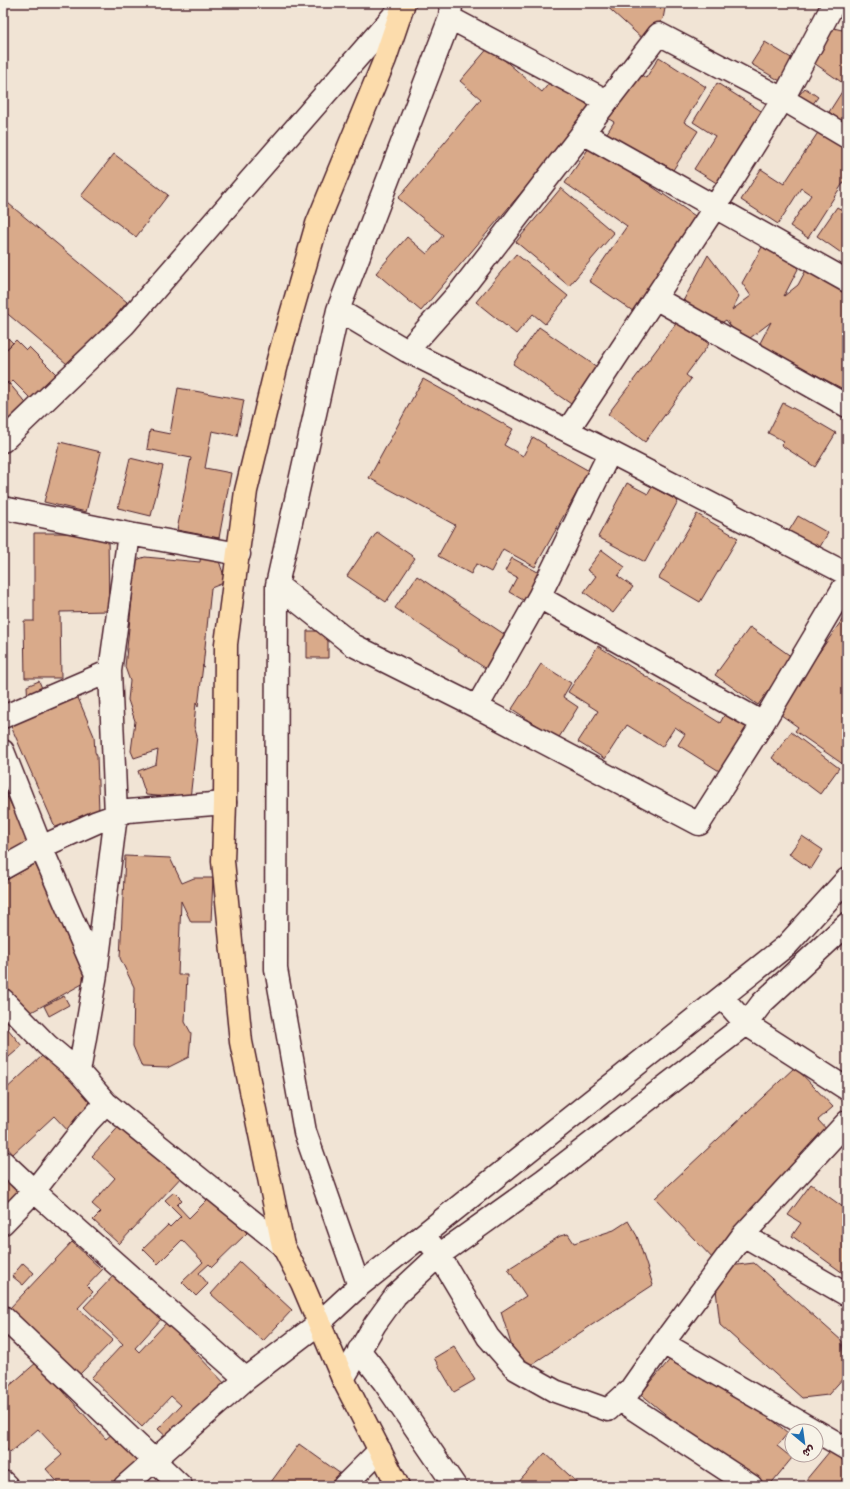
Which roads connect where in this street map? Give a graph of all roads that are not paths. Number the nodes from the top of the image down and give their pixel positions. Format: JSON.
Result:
{"nodes":[{"id":1,"x":834,"y":3,"type":"edge"},
{"id":2,"x":402,"y":4,"type":"edge"},
{"id":3,"x":450,"y":11,"type":"edge"},
{"id":4,"x":783,"y":99,"type":"junction"},
{"id":5,"x":607,"y":101,"type":"junction"},
{"id":6,"x":583,"y":133,"type":"junction"},
{"id":7,"x":847,"y":137,"type":"edge"},
{"id":8,"x":715,"y":207,"type":"junction"},
{"id":9,"x":847,"y":281,"type":"edge"},
{"id":10,"x":655,"y":298,"type":"junction"},
{"id":11,"x":338,"y":310,"type":"junction"},
{"id":12,"x":407,"y":351,"type":"junction"},
{"id":13,"x":847,"y":406,"type":"edge"},
{"id":14,"x":568,"y":430,"type":"junction"},
{"id":15,"x":3,"y":441,"type":"edge"},
{"id":16,"x":610,"y":452,"type":"junction"},
{"id":17,"x":3,"y":508,"type":"edge"},
{"id":18,"x":129,"y":534,"type":"junction"},
{"id":19,"x":239,"y":554,"type":"junction"},
{"id":20,"x":847,"y":574,"type":"edge"},
{"id":21,"x":847,"y":582,"type":"edge"},
{"id":22,"x":277,"y":585,"type":"junction"},
{"id":23,"x":539,"y":597,"type":"junction"},
{"id":24,"x":110,"y":671,"type":"junction"},
{"id":25,"x":477,"y":707,"type":"junction"},
{"id":26,"x":3,"y":717,"type":"edge"},
{"id":27,"x":763,"y":724,"type":"junction"},
{"id":28,"x":3,"y":751,"type":"edge"},
{"id":29,"x":225,"y":803,"type":"junction"},
{"id":30,"x":116,"y":815,"type":"junction"},
{"id":31,"x":41,"y":847,"type":"junction"},
{"id":32,"x":3,"y":868,"type":"edge"},
{"id":33,"x":847,"y":879,"type":"edge"},
{"id":34,"x":847,"y":924,"type":"edge"},
{"id":35,"x":96,"y":974,"type":"junction"},
{"id":36,"x":722,"y":997,"type":"junction"},
{"id":37,"x":3,"y":1000,"type":"edge"},
{"id":38,"x":746,"y":1024,"type":"junction"},
{"id":39,"x":79,"y":1072,"type":"junction"},
{"id":40,"x":847,"y":1089,"type":"edge"},
{"id":41,"x":106,"y":1103,"type":"junction"},
{"id":42,"x":847,"y":1122,"type":"edge"},
{"id":43,"x":3,"y":1162,"type":"edge"},
{"id":44,"x":34,"y":1191,"type":"junction"},
{"id":45,"x":3,"y":1223,"type":"edge"},
{"id":46,"x":423,"y":1235,"type":"junction"},
{"id":47,"x":743,"y":1236,"type":"junction"},
{"id":48,"x":283,"y":1246,"type":"junction"},
{"id":49,"x":438,"y":1255,"type":"junction"},
{"id":50,"x":359,"y":1286,"type":"junction"},
{"id":51,"x":847,"y":1295,"type":"edge"},
{"id":52,"x":3,"y":1317,"type":"edge"},
{"id":53,"x":318,"y":1324,"type":"junction"},
{"id":54,"x":663,"y":1343,"type":"junction"},
{"id":55,"x":359,"y":1350,"type":"junction"},
{"id":56,"x":246,"y":1379,"type":"junction"},
{"id":57,"x":343,"y":1379,"type":"junction"},
{"id":58,"x":620,"y":1400,"type":"junction"},
{"id":59,"x":802,"y":1423,"type":"edge"},
{"id":60,"x":824,"y":1436,"type":"edge"},
{"id":61,"x":847,"y":1449,"type":"edge"},
{"id":62,"x":380,"y":1450,"type":"junction"},
{"id":63,"x":155,"y":1461,"type":"junction"},
{"id":64,"x":3,"y":1482,"type":"edge"},
{"id":65,"x":7,"y":1486,"type":"edge"},
{"id":66,"x":125,"y":1486,"type":"edge"},
{"id":67,"x":182,"y":1486,"type":"edge"},
{"id":68,"x":344,"y":1486,"type":"edge"},
{"id":69,"x":398,"y":1486,"type":"edge"},
{"id":70,"x":455,"y":1486,"type":"edge"},
{"id":71,"x":751,"y":1486,"type":"edge"}],
"edges":[{"from":1,"to":4,"type":"street"},
{"from":2,"to":15,"type":"street"},
{"from":2,"to":19,"type":"main road"},
{"from":3,"to":5,"type":"street"},
{"from":3,"to":11,"type":"street"},
{"from":4,"to":5,"type":"street"},
{"from":4,"to":7,"type":"street"},
{"from":4,"to":8,"type":"street"},
{"from":5,"to":6,"type":"street"},
{"from":6,"to":8,"type":"street"},
{"from":6,"to":12,"type":"street"},
{"from":8,"to":9,"type":"street"},
{"from":8,"to":10,"type":"street"},
{"from":10,"to":13,"type":"street"},
{"from":10,"to":14,"type":"street"},
{"from":11,"to":12,"type":"street"},
{"from":11,"to":22,"type":"street"},
{"from":12,"to":14,"type":"street"},
{"from":14,"to":16,"type":"street"},
{"from":16,"to":20,"type":"street"},
{"from":16,"to":23,"type":"street"},
{"from":17,"to":18,"type":"street"},
{"from":18,"to":19,"type":"street"},
{"from":18,"to":24,"type":"street"},
{"from":19,"to":29,"type":"main road"},
{"from":21,"to":27,"type":"street"},
{"from":22,"to":25,"type":"street"},
{"from":22,"to":50,"type":"street"},
{"from":23,"to":25,"type":"street"},
{"from":23,"to":27,"type":"street"},
{"from":24,"to":26,"type":"street"},
{"from":24,"to":30,"type":"street"},
{"from":25,"to":27,"type":"street"},
{"from":28,"to":31,"type":"street"},
{"from":29,"to":30,"type":"street"},
{"from":29,"to":48,"type":"main road"},
{"from":30,"to":31,"type":"street"},
{"from":30,"to":35,"type":"street"},
{"from":31,"to":32,"type":"street"},
{"from":31,"to":35,"type":"street"},
{"from":33,"to":36,"type":"street"},
{"from":34,"to":38,"type":"street"},
{"from":35,"to":39,"type":"street"},
{"from":36,"to":38,"type":"street"},
{"from":36,"to":46,"type":"street"},
{"from":37,"to":39,"type":"street"},
{"from":38,"to":40,"type":"street"},
{"from":38,"to":49,"type":"street"},
{"from":39,"to":41,"type":"street"},
{"from":41,"to":44,"type":"street"},
{"from":41,"to":48,"type":"street"},
{"from":42,"to":47,"type":"street"},
{"from":43,"to":44,"type":"street"},
{"from":44,"to":45,"type":"street"},
{"from":44,"to":56,"type":"street"},
{"from":46,"to":49,"type":"street"},
{"from":46,"to":50,"type":"street"},
{"from":47,"to":51,"type":"street"},
{"from":47,"to":54,"type":"street"},
{"from":48,"to":53,"type":"main road"},
{"from":49,"to":55,"type":"street"},
{"from":49,"to":58,"type":"street"},
{"from":50,"to":53,"type":"street"},
{"from":52,"to":63,"type":"street"},
{"from":53,"to":56,"type":"street"},
{"from":53,"to":57,"type":"main road"},
{"from":54,"to":58,"type":"street"},
{"from":54,"to":59,"type":"street"},
{"from":55,"to":57,"type":"street"},
{"from":55,"to":70,"type":"street"},
{"from":56,"to":63,"type":"street"},
{"from":57,"to":62,"type":"main road"},
{"from":58,"to":71,"type":"street"},
{"from":60,"to":61,"type":"street"},
{"from":62,"to":68,"type":"street"},
{"from":62,"to":69,"type":"main road"},
{"from":63,"to":66,"type":"street"},
{"from":63,"to":67,"type":"street"},
{"from":64,"to":65,"type":"street"}]}
